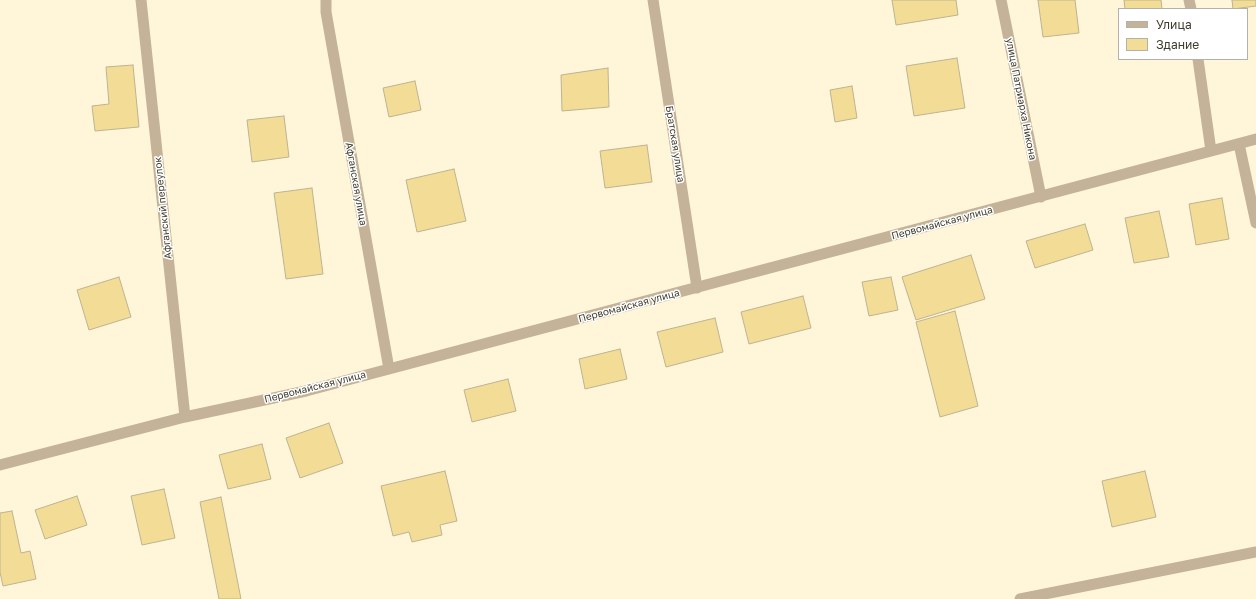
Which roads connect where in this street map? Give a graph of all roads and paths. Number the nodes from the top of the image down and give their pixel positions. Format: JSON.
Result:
{"nodes":[{"id":1,"x":141,"y":0,"type":"edge"},
{"id":2,"x":326,"y":0,"type":"edge"},
{"id":3,"x":653,"y":0,"type":"edge"},
{"id":4,"x":1001,"y":0,"type":"edge"},
{"id":5,"x":1198,"y":60,"type":"edge"},
{"id":6,"x":1256,"y":139,"type":"edge"},
{"id":7,"x":1239,"y":144,"type":"junction"},
{"id":8,"x":1211,"y":151,"type":"junction"},
{"id":9,"x":1041,"y":197,"type":"junction"},
{"id":10,"x":1256,"y":223,"type":"edge"},
{"id":11,"x":697,"y":288,"type":"junction"},
{"id":12,"x":389,"y":368,"type":"junction"},
{"id":13,"x":186,"y":417,"type":"junction"},
{"id":14,"x":0,"y":465,"type":"edge"},
{"id":15,"x":1256,"y":552,"type":"edge"},
{"id":16,"x":1020,"y":599,"type":"edge"}],
"edges":[{"from":1,"to":13,"type":"street","name":"Афганский переулок"},
{"from":2,"to":12,"type":"street","name":"Афганская улица"},
{"from":3,"to":11,"type":"street","name":"Братская улица"},
{"from":4,"to":9,"type":"street","name":"улица Патриарха Никона"},
{"from":5,"to":8,"type":"street"},
{"from":6,"to":7,"type":"street","name":"Первомайская улица"},
{"from":7,"to":8,"type":"street","name":"Первомайская улица"},
{"from":7,"to":10,"type":"street"},
{"from":8,"to":9,"type":"street","name":"Первомайская улица"},
{"from":9,"to":11,"type":"street","name":"Первомайская улица"},
{"from":11,"to":12,"type":"street","name":"Первомайская улица"},
{"from":12,"to":13,"type":"street","name":"Первомайская улица"},
{"from":13,"to":14,"type":"street","name":"Первомайская улица"},
{"from":15,"to":16,"type":"street"}]}
